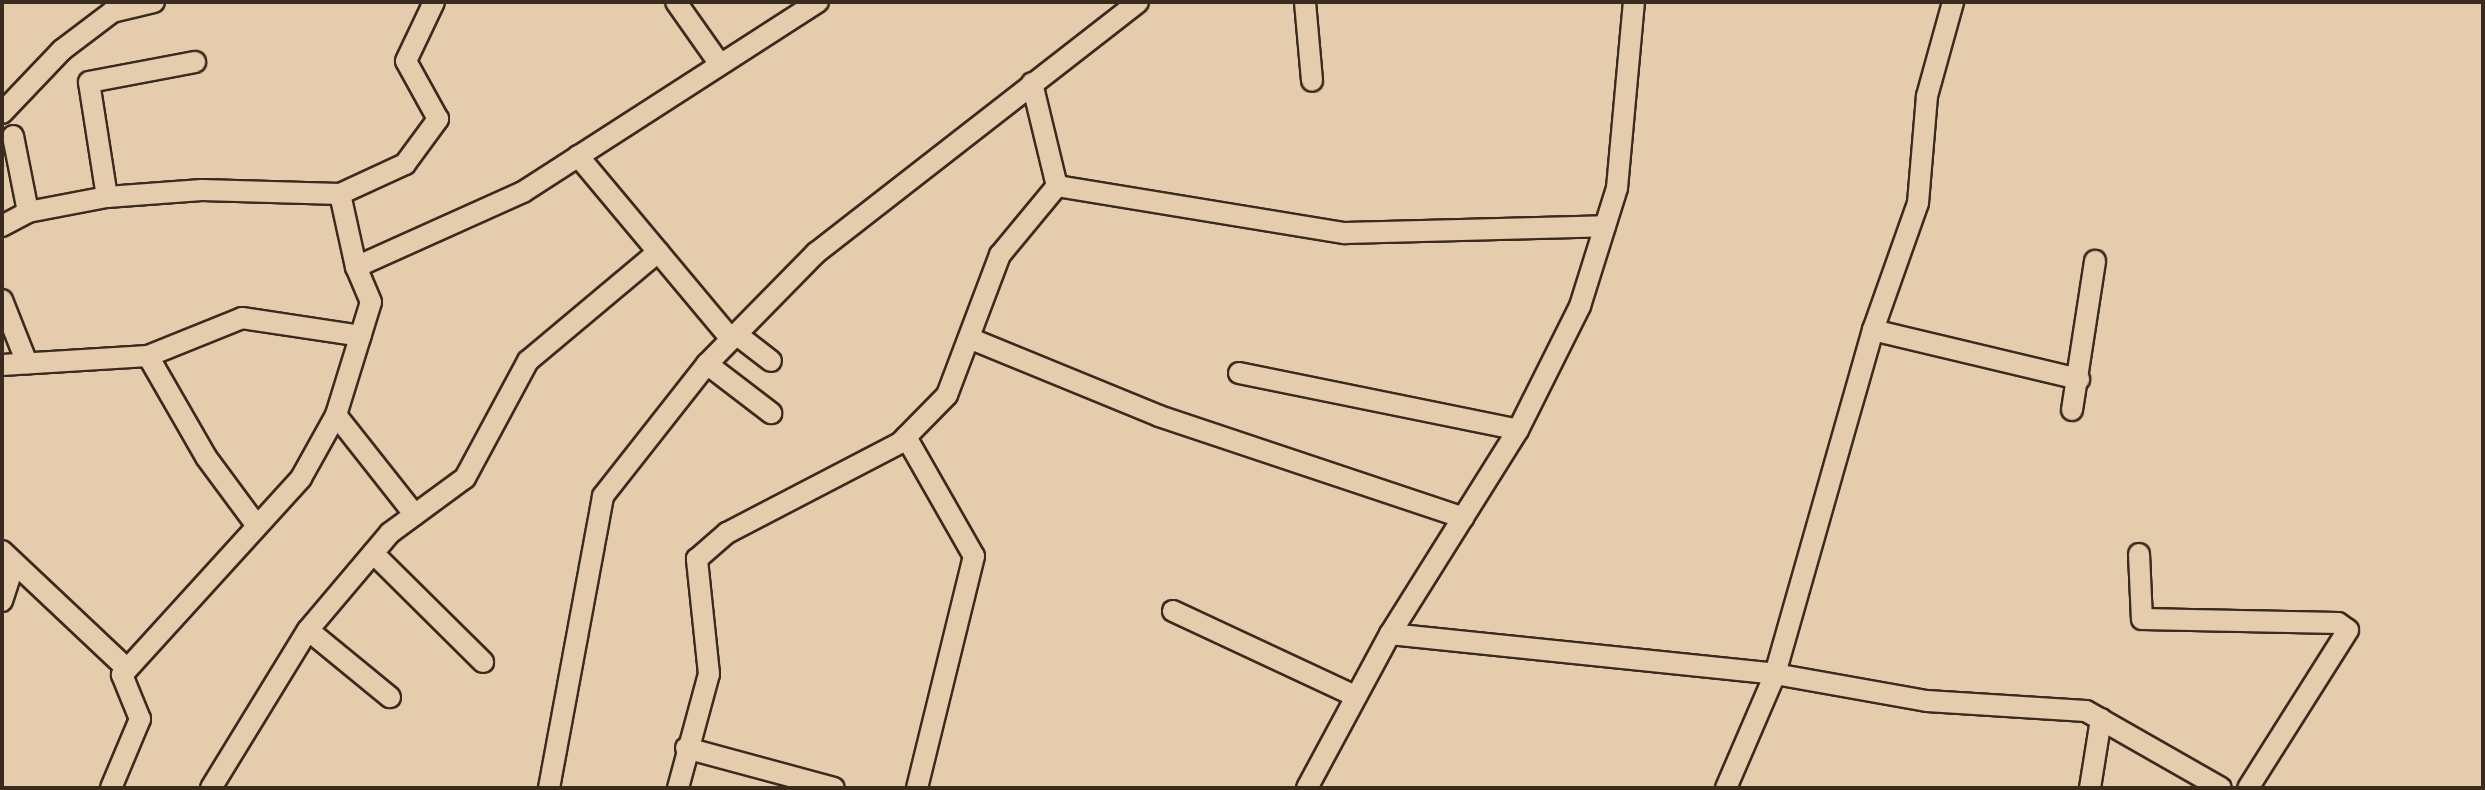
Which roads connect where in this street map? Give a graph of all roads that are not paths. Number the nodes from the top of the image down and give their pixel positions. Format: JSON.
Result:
{"nodes":[{"id":1,"x":154,"y":2,"type":"edge"},
{"id":2,"x":434,"y":2,"type":"edge"},
{"id":3,"x":676,"y":2,"type":"edge"},
{"id":4,"x":818,"y":2,"type":"edge"},
{"id":5,"x":1138,"y":2,"type":"edge"},
{"id":6,"x":1305,"y":2,"type":"edge"},
{"id":7,"x":1634,"y":2,"type":"edge"},
{"id":8,"x":1953,"y":2,"type":"edge"},
{"id":9,"x":195,"y":62,"type":"dead end"},
{"id":10,"x":719,"y":63,"type":"junction"},
{"id":11,"x":1312,"y":81,"type":"dead end"},
{"id":12,"x":1032,"y":83,"type":"junction"},
{"id":13,"x":2,"y":113,"type":"edge"},
{"id":14,"x":13,"y":136,"type":"dead end"},
{"id":15,"x":578,"y":156,"type":"junction"},
{"id":16,"x":1057,"y":186,"type":"junction"},
{"id":17,"x":340,"y":194,"type":"junction"},
{"id":18,"x":107,"y":197,"type":"junction"},
{"id":19,"x":28,"y":212,"type":"junction"},
{"id":20,"x":2,"y":226,"type":"edge"},
{"id":21,"x":1605,"y":226,"type":"junction"},
{"id":22,"x":658,"y":252,"type":"junction"},
{"id":23,"x":2095,"y":261,"type":"dead end"},
{"id":24,"x":356,"y":267,"type":"junction"},
{"id":25,"x":2,"y":300,"type":"edge"},
{"id":26,"x":1873,"y":330,"type":"junction"},
{"id":27,"x":361,"y":336,"type":"junction"},
{"id":28,"x":734,"y":336,"type":"junction"},
{"id":29,"x":969,"y":338,"type":"junction"},
{"id":30,"x":148,"y":356,"type":"junction"},
{"id":31,"x":771,"y":361,"type":"dead end"},
{"id":32,"x":27,"y":363,"type":"junction"},
{"id":33,"x":707,"y":364,"type":"junction"},
{"id":34,"x":2,"y":365,"type":"edge"},
{"id":35,"x":1239,"y":373,"type":"dead end"},
{"id":36,"x":2079,"y":379,"type":"junction"},
{"id":37,"x":2072,"y":410,"type":"dead end"},
{"id":38,"x":771,"y":413,"type":"dead end"},
{"id":39,"x":336,"y":415,"type":"junction"},
{"id":40,"x":1518,"y":430,"type":"junction"},
{"id":41,"x":906,"y":437,"type":"junction"},
{"id":42,"x":415,"y":515,"type":"junction"},
{"id":43,"x":1463,"y":518,"type":"junction"},
{"id":44,"x":257,"y":526,"type":"junction"},
{"id":45,"x":373,"y":553,"type":"junction"},
{"id":46,"x":2139,"y":554,"type":"dead end"},
{"id":47,"x":8,"y":558,"type":"edge"},
{"id":48,"x":2,"y":601,"type":"edge"},
{"id":49,"x":1173,"y":611,"type":"dead end"},
{"id":50,"x":308,"y":630,"type":"junction"},
{"id":51,"x":1390,"y":634,"type":"junction"},
{"id":52,"x":483,"y":662,"type":"dead end"},
{"id":53,"x":127,"y":669,"type":"junction"},
{"id":54,"x":1775,"y":674,"type":"junction"},
{"id":55,"x":1355,"y":696,"type":"junction"},
{"id":56,"x":390,"y":697,"type":"dead end"},
{"id":57,"x":2101,"y":719,"type":"junction"},
{"id":58,"x":686,"y":748,"type":"junction"},
{"id":59,"x":111,"y":788,"type":"edge"},
{"id":60,"x":211,"y":788,"type":"edge"},
{"id":61,"x":549,"y":788,"type":"edge"},
{"id":62,"x":678,"y":788,"type":"edge"},
{"id":63,"x":834,"y":788,"type":"edge"},
{"id":64,"x":917,"y":788,"type":"edge"},
{"id":65,"x":1307,"y":788,"type":"edge"},
{"id":66,"x":1726,"y":788,"type":"edge"},
{"id":67,"x":2090,"y":788,"type":"edge"},
{"id":68,"x":2221,"y":788,"type":"edge"},
{"id":69,"x":2248,"y":788,"type":"edge"}],
"edges":[{"from":1,"to":13,"type":"street"},
{"from":2,"to":17,"type":"street"},
{"from":3,"to":10,"type":"street"},
{"from":4,"to":10,"type":"street"},
{"from":5,"to":12,"type":"street"},
{"from":6,"to":11,"type":"street"},
{"from":7,"to":21,"type":"street"},
{"from":8,"to":26,"type":"street"},
{"from":9,"to":18,"type":"street"},
{"from":10,"to":15,"type":"street"},
{"from":12,"to":16,"type":"street"},
{"from":12,"to":28,"type":"street"},
{"from":14,"to":19,"type":"street"},
{"from":15,"to":22,"type":"street"},
{"from":15,"to":24,"type":"street"},
{"from":16,"to":21,"type":"street"},
{"from":16,"to":29,"type":"street"},
{"from":17,"to":18,"type":"street"},
{"from":17,"to":24,"type":"street"},
{"from":18,"to":19,"type":"street"},
{"from":19,"to":20,"type":"street"},
{"from":21,"to":40,"type":"street"},
{"from":22,"to":28,"type":"street"},
{"from":22,"to":42,"type":"street"},
{"from":23,"to":36,"type":"street"},
{"from":24,"to":27,"type":"street"},
{"from":25,"to":32,"type":"street"},
{"from":26,"to":36,"type":"street"},
{"from":26,"to":54,"type":"street"},
{"from":27,"to":30,"type":"street"},
{"from":27,"to":39,"type":"street"},
{"from":28,"to":31,"type":"street"},
{"from":28,"to":33,"type":"street"},
{"from":29,"to":41,"type":"street"},
{"from":29,"to":43,"type":"street"},
{"from":30,"to":32,"type":"street"},
{"from":30,"to":44,"type":"street"},
{"from":32,"to":34,"type":"street"},
{"from":33,"to":38,"type":"street"},
{"from":33,"to":61,"type":"street"},
{"from":35,"to":40,"type":"street"},
{"from":36,"to":37,"type":"street"},
{"from":39,"to":42,"type":"street"},
{"from":39,"to":44,"type":"street"},
{"from":40,"to":43,"type":"street"},
{"from":41,"to":58,"type":"street"},
{"from":41,"to":64,"type":"street"},
{"from":42,"to":45,"type":"street"},
{"from":43,"to":51,"type":"street"},
{"from":44,"to":53,"type":"street"},
{"from":45,"to":50,"type":"street"},
{"from":45,"to":52,"type":"street"},
{"from":46,"to":69,"type":"street"},
{"from":47,"to":48,"type":"street"},
{"from":47,"to":53,"type":"street"},
{"from":49,"to":55,"type":"street"},
{"from":50,"to":56,"type":"street"},
{"from":50,"to":60,"type":"street"},
{"from":51,"to":54,"type":"street"},
{"from":51,"to":55,"type":"street"},
{"from":53,"to":59,"type":"street"},
{"from":54,"to":57,"type":"street"},
{"from":54,"to":66,"type":"street"},
{"from":55,"to":65,"type":"street"},
{"from":57,"to":67,"type":"street"},
{"from":57,"to":68,"type":"street"},
{"from":58,"to":62,"type":"street"},
{"from":58,"to":63,"type":"street"}]}
